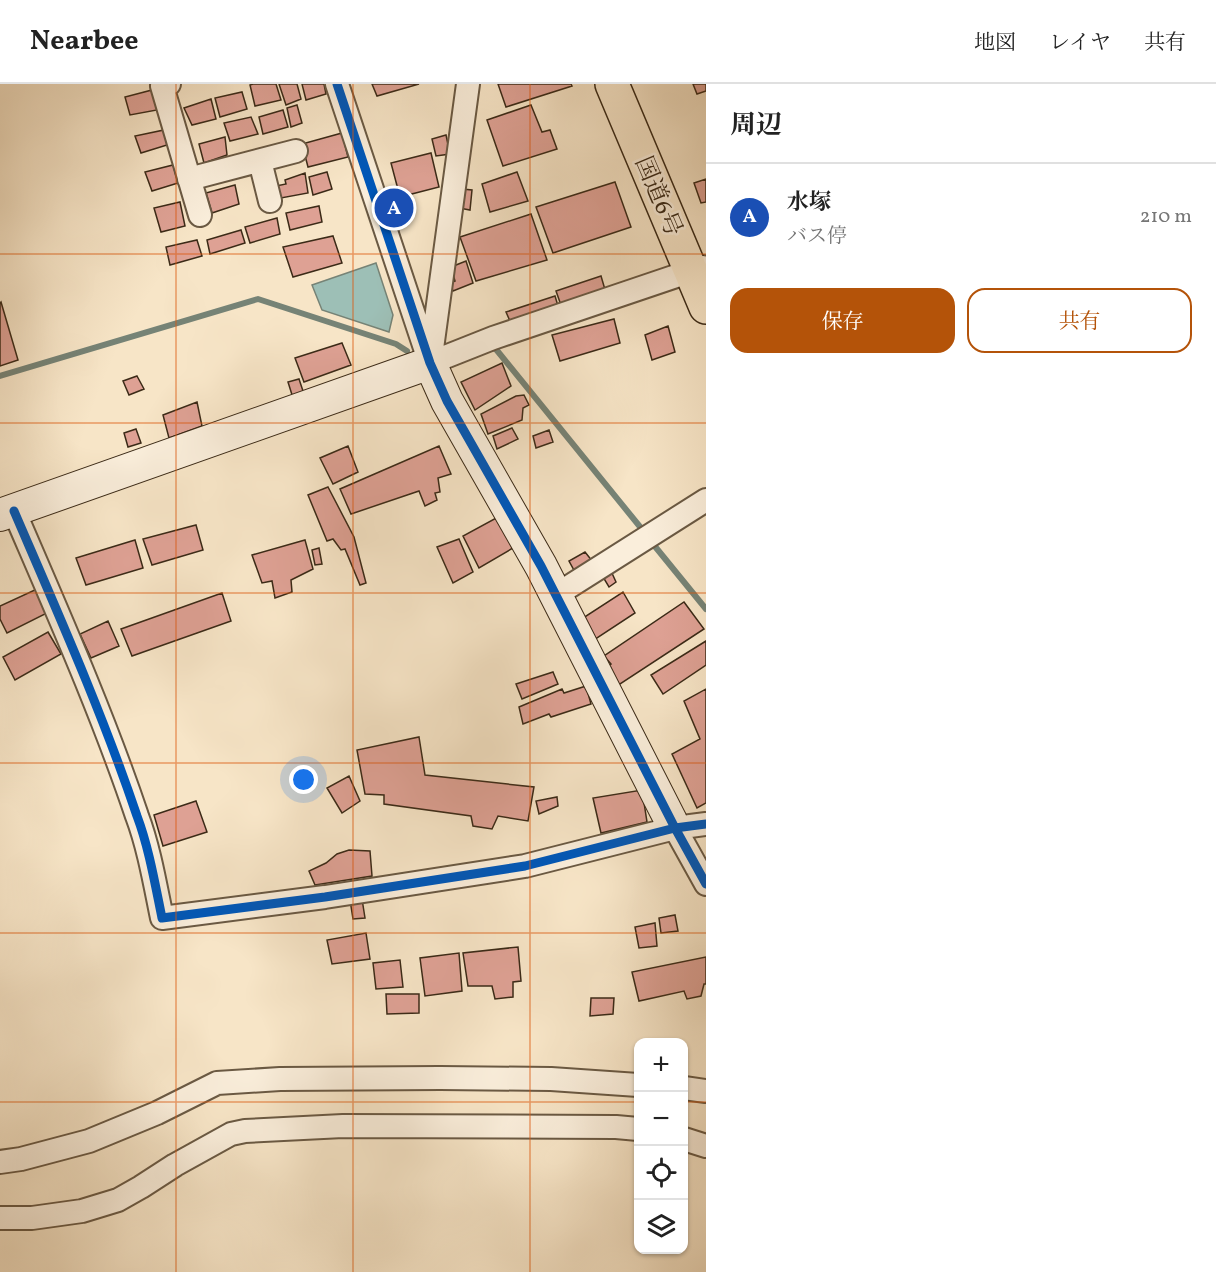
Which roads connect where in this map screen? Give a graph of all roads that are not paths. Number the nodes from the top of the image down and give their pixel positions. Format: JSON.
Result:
{"nodes":[{"id":1,"x":337,"y":84,"type":"edge"},
{"id":2,"x":468,"y":84,"type":"edge"},
{"id":3,"x":612,"y":84,"type":"edge"},
{"id":4,"x":165,"y":85,"type":"edge"},
{"id":5,"x":296,"y":152,"type":"dead end"},
{"id":6,"x":260,"y":161,"type":"junction"},
{"id":7,"x":189,"y":179,"type":"junction"},
{"id":8,"x":270,"y":201,"type":"dead end"},
{"id":9,"x":200,"y":215,"type":"dead end"},
{"id":10,"x":698,"y":268,"type":"edge"},
{"id":11,"x":706,"y":307,"type":"edge"},
{"id":12,"x":430,"y":363,"type":"junction"},
{"id":13,"x":706,"y":500,"type":"edge"},
{"id":14,"x":7,"y":513,"type":"edge"},
{"id":15,"x":556,"y":595,"type":"junction"},
{"id":16,"x":706,"y":824,"type":"edge"},
{"id":17,"x":673,"y":825,"type":"junction"},
{"id":18,"x":703,"y":873,"type":"edge"},
{"id":19,"x":634,"y":1085,"type":"edge"},
{"id":20,"x":688,"y":1089,"type":"edge"},
{"id":21,"x":706,"y":1091,"type":"edge"},
{"id":22,"x":634,"y":1128,"type":"edge"},
{"id":23,"x":688,"y":1129,"type":"edge"},
{"id":24,"x":706,"y":1129,"type":"edge"},
{"id":25,"x":688,"y":1140,"type":"edge"},
{"id":26,"x":706,"y":1146,"type":"edge"},
{"id":27,"x":0,"y":1162,"type":"edge"},
{"id":28,"x":0,"y":1218,"type":"edge"}],
"edges":[{"from":1,"to":12,"type":"street"},
{"from":2,"to":12,"type":"street"},
{"from":3,"to":10,"type":"highway","name":"国道6号"},
{"from":4,"to":7,"type":"street"},
{"from":5,"to":6,"type":"street"},
{"from":6,"to":7,"type":"street"},
{"from":6,"to":8,"type":"street"},
{"from":7,"to":9,"type":"street"},
{"from":10,"to":11,"type":"highway","name":"国道6号"},
{"from":10,"to":12,"type":"street"},
{"from":12,"to":14,"type":"street"},
{"from":12,"to":15,"type":"street"},
{"from":13,"to":15,"type":"street"},
{"from":14,"to":17,"type":"street"},
{"from":15,"to":17,"type":"street"},
{"from":16,"to":17,"type":"street"},
{"from":17,"to":18,"type":"street"},
{"from":19,"to":27,"type":"street"},
{"from":20,"to":21,"type":"street"},
{"from":22,"to":28,"type":"street"},
{"from":23,"to":24,"type":"street"},
{"from":25,"to":26,"type":"street"}]}
